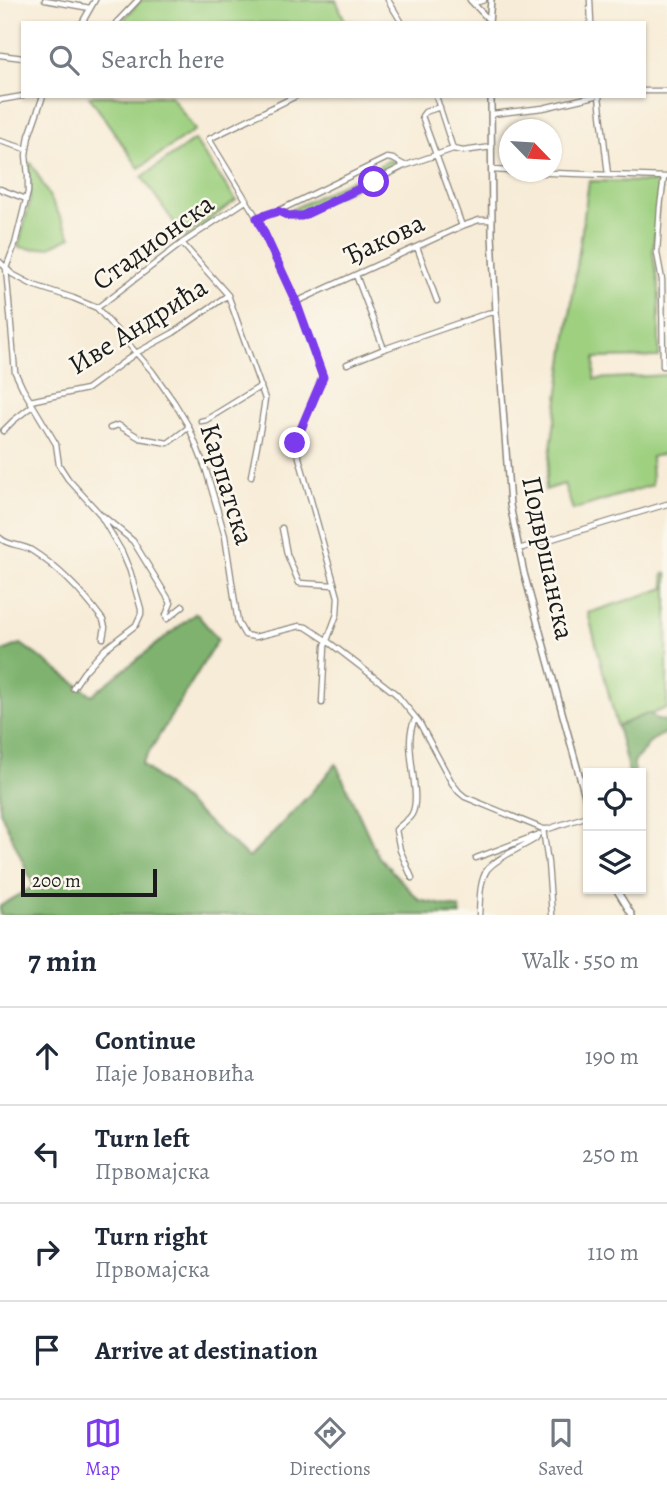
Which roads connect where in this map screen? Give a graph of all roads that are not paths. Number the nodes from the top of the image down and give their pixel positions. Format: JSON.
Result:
{"nodes":[{"id":1,"x":45,"y":0,"type":"edge"},
{"id":2,"x":95,"y":0,"type":"edge"},
{"id":3,"x":138,"y":0,"type":"edge"},
{"id":4,"x":388,"y":0,"type":"edge"},
{"id":5,"x":471,"y":0,"type":"edge"},
{"id":6,"x":484,"y":0,"type":"edge"},
{"id":7,"x":491,"y":0,"type":"edge"},
{"id":8,"x":590,"y":0,"type":"edge"},
{"id":9,"x":90,"y":8,"type":"junction"},
{"id":10,"x":83,"y":21,"type":"edge"},
{"id":11,"x":118,"y":21,"type":"edge"},
{"id":12,"x":401,"y":21,"type":"edge"},
{"id":13,"x":489,"y":21,"type":"edge"},
{"id":14,"x":591,"y":21,"type":"edge"},
{"id":15,"x":0,"y":55,"type":"edge"},
{"id":16,"x":21,"y":58,"type":"edge"},
{"id":17,"x":646,"y":91,"type":"edge"},
{"id":18,"x":667,"y":91,"type":"edge"},
{"id":19,"x":21,"y":96,"type":"edge"},
{"id":20,"x":43,"y":98,"type":"edge"},
{"id":21,"x":292,"y":98,"type":"edge"},
{"id":22,"x":437,"y":98,"type":"edge"},
{"id":23,"x":491,"y":98,"type":"edge"},
{"id":24,"x":588,"y":98,"type":"edge"},
{"id":25,"x":597,"y":98,"type":"edge"},
{"id":26,"x":0,"y":100,"type":"edge"},
{"id":27,"x":440,"y":107,"type":"junction"},
{"id":28,"x":492,"y":114,"type":"junction"},
{"id":29,"x":0,"y":141,"type":"edge"},
{"id":30,"x":492,"y":148,"type":"junction"},
{"id":31,"x":453,"y":149,"type":"junction"},
{"id":32,"x":26,"y":151,"type":"junction"},
{"id":33,"x":435,"y":155,"type":"junction"},
{"id":34,"x":404,"y":166,"type":"junction"},
{"id":35,"x":492,"y":170,"type":"junction"},
{"id":36,"x":499,"y":170,"type":"edge"},
{"id":37,"x":562,"y":173,"type":"edge"},
{"id":38,"x":608,"y":175,"type":"junction"},
{"id":39,"x":666,"y":177,"type":"edge"},
{"id":40,"x":0,"y":189,"type":"edge"},
{"id":41,"x":26,"y":199,"type":"junction"},
{"id":42,"x":247,"y":200,"type":"junction"},
{"id":43,"x":492,"y":206,"type":"junction"},
{"id":44,"x":278,"y":211,"type":"junction"},
{"id":45,"x":257,"y":218,"type":"junction"},
{"id":46,"x":479,"y":220,"type":"junction"},
{"id":47,"x":492,"y":220,"type":"junction"},
{"id":48,"x":462,"y":226,"type":"junction"},
{"id":49,"x":183,"y":243,"type":"junction"},
{"id":50,"x":416,"y":247,"type":"junction"},
{"id":51,"x":0,"y":261,"type":"edge"},
{"id":52,"x":6,"y":268,"type":"junction"},
{"id":53,"x":356,"y":275,"type":"junction"},
{"id":54,"x":228,"y":295,"type":"junction"},
{"id":55,"x":296,"y":302,"type":"junction"},
{"id":56,"x":437,"y":302,"type":"dead end"},
{"id":57,"x":97,"y":308,"type":"junction"},
{"id":58,"x":496,"y":312,"type":"junction"},
{"id":59,"x":384,"y":349,"type":"junction"},
{"id":60,"x":136,"y":353,"type":"junction"},
{"id":61,"x":346,"y":364,"type":"dead end"},
{"id":62,"x":665,"y":366,"type":"edge"},
{"id":63,"x":261,"y":386,"type":"junction"},
{"id":64,"x":31,"y":404,"type":"junction"},
{"id":65,"x":201,"y":421,"type":"dead end"},
{"id":66,"x":189,"y":427,"type":"junction"},
{"id":67,"x":110,"y":428,"type":"dead end"},
{"id":68,"x":3,"y":431,"type":"dead end"},
{"id":69,"x":251,"y":476,"type":"dead end"},
{"id":70,"x":667,"y":504,"type":"edge"},
{"id":71,"x":99,"y":513,"type":"junction"},
{"id":72,"x":282,"y":528,"type":"dead end"},
{"id":73,"x":0,"y":538,"type":"edge"},
{"id":74,"x":519,"y":549,"type":"junction"},
{"id":75,"x":334,"y":585,"type":"junction"},
{"id":76,"x":183,"y":607,"type":"dead end"},
{"id":77,"x":103,"y":638,"type":"dead end"},
{"id":78,"x":327,"y":640,"type":"junction"},
{"id":79,"x":73,"y":688,"type":"dead end"},
{"id":80,"x":322,"y":703,"type":"dead end"},
{"id":81,"x":416,"y":718,"type":"junction"},
{"id":82,"x":583,"y":788,"type":"edge"},
{"id":83,"x":583,"y":818,"type":"edge"},
{"id":84,"x":541,"y":832,"type":"junction"},
{"id":85,"x":477,"y":858,"type":"dead end"},
{"id":86,"x":412,"y":878,"type":"dead end"},
{"id":87,"x":619,"y":894,"type":"edge"},
{"id":88,"x":479,"y":915,"type":"edge"},
{"id":89,"x":552,"y":915,"type":"edge"},
{"id":90,"x":632,"y":915,"type":"edge"}],
"edges":[{"from":1,"to":9,"type":"street"},
{"from":2,"to":9,"type":"street"},
{"from":3,"to":11,"type":"street"},
{"from":4,"to":12,"type":"street"},
{"from":5,"to":6,"type":"street"},
{"from":5,"to":13,"type":"street"},
{"from":7,"to":13,"type":"street"},
{"from":8,"to":14,"type":"street"},
{"from":9,"to":10,"type":"street"},
{"from":15,"to":16,"type":"street"},
{"from":17,"to":18,"type":"street"},
{"from":19,"to":26,"type":"street"},
{"from":20,"to":32,"type":"street"},
{"from":21,"to":42,"type":"street"},
{"from":22,"to":27,"type":"street"},
{"from":23,"to":28,"type":"street","name":"Подвршанска"},
{"from":24,"to":28,"type":"street"},
{"from":25,"to":38,"type":"street"},
{"from":27,"to":31,"type":"street"},
{"from":27,"to":33,"type":"street"},
{"from":28,"to":30,"type":"street","name":"Подвршанска"},
{"from":29,"to":32,"type":"street"},
{"from":30,"to":31,"type":"street"},
{"from":30,"to":35,"type":"street","name":"Подвршанска"},
{"from":31,"to":33,"type":"street"},
{"from":32,"to":41,"type":"street"},
{"from":33,"to":34,"type":"street"},
{"from":33,"to":48,"type":"street"},
{"from":34,"to":44,"type":"street"},
{"from":34,"to":44,"type":"street"},
{"from":35,"to":36,"type":"street"},
{"from":35,"to":43,"type":"street","name":"Подвршанска"},
{"from":37,"to":38,"type":"street"},
{"from":38,"to":39,"type":"street"},
{"from":39,"to":62,"type":"street"},
{"from":40,"to":41,"type":"street"},
{"from":41,"to":52,"type":"street"},
{"from":42,"to":45,"type":"street"},
{"from":42,"to":49,"type":"street","name":"Стадионска"},
{"from":43,"to":46,"type":"street"},
{"from":43,"to":47,"type":"street","name":"Подвршанска"},
{"from":44,"to":45,"type":"street"},
{"from":45,"to":55,"type":"street"},
{"from":46,"to":47,"type":"street","name":"Ђакова"},
{"from":46,"to":48,"type":"street","name":"Ђакова"},
{"from":47,"to":58,"type":"street","name":"Подвршанска"},
{"from":48,"to":50,"type":"street","name":"Ђакова"},
{"from":49,"to":54,"type":"street"},
{"from":49,"to":57,"type":"street","name":"Стадионска"},
{"from":50,"to":53,"type":"street","name":"Ђакова"},
{"from":50,"to":56,"type":"street"},
{"from":51,"to":52,"type":"street"},
{"from":52,"to":57,"type":"street"},
{"from":52,"to":64,"type":"street"},
{"from":53,"to":55,"type":"street","name":"Ђакова"},
{"from":53,"to":59,"type":"street"},
{"from":54,"to":60,"type":"street","name":"Иве Андрића"},
{"from":54,"to":63,"type":"street"},
{"from":55,"to":75,"type":"street"},
{"from":57,"to":60,"type":"street","name":"Стадионска"},
{"from":58,"to":59,"type":"street"},
{"from":58,"to":74,"type":"street","name":"Подвршанска"},
{"from":59,"to":61,"type":"street"},
{"from":60,"to":64,"type":"street","name":"Иве Андрића"},
{"from":60,"to":66,"type":"street","name":"Карпатска"},
{"from":63,"to":65,"type":"street"},
{"from":63,"to":69,"type":"street"},
{"from":64,"to":68,"type":"street","name":"Иве Андрића"},
{"from":64,"to":71,"type":"street"},
{"from":66,"to":67,"type":"street"},
{"from":66,"to":78,"type":"street","name":"Карпатска"},
{"from":70,"to":74,"type":"street"},
{"from":71,"to":76,"type":"street"},
{"from":71,"to":79,"type":"street"},
{"from":72,"to":75,"type":"street"},
{"from":73,"to":77,"type":"street"},
{"from":74,"to":82,"type":"street","name":"Подвршанска"},
{"from":75,"to":78,"type":"street"},
{"from":78,"to":80,"type":"street"},
{"from":78,"to":81,"type":"street"},
{"from":81,"to":84,"type":"street"},
{"from":81,"to":86,"type":"street"},
{"from":83,"to":84,"type":"street"},
{"from":84,"to":85,"type":"street"},
{"from":84,"to":88,"type":"street"},
{"from":84,"to":89,"type":"street"},
{"from":87,"to":90,"type":"street"}]}
